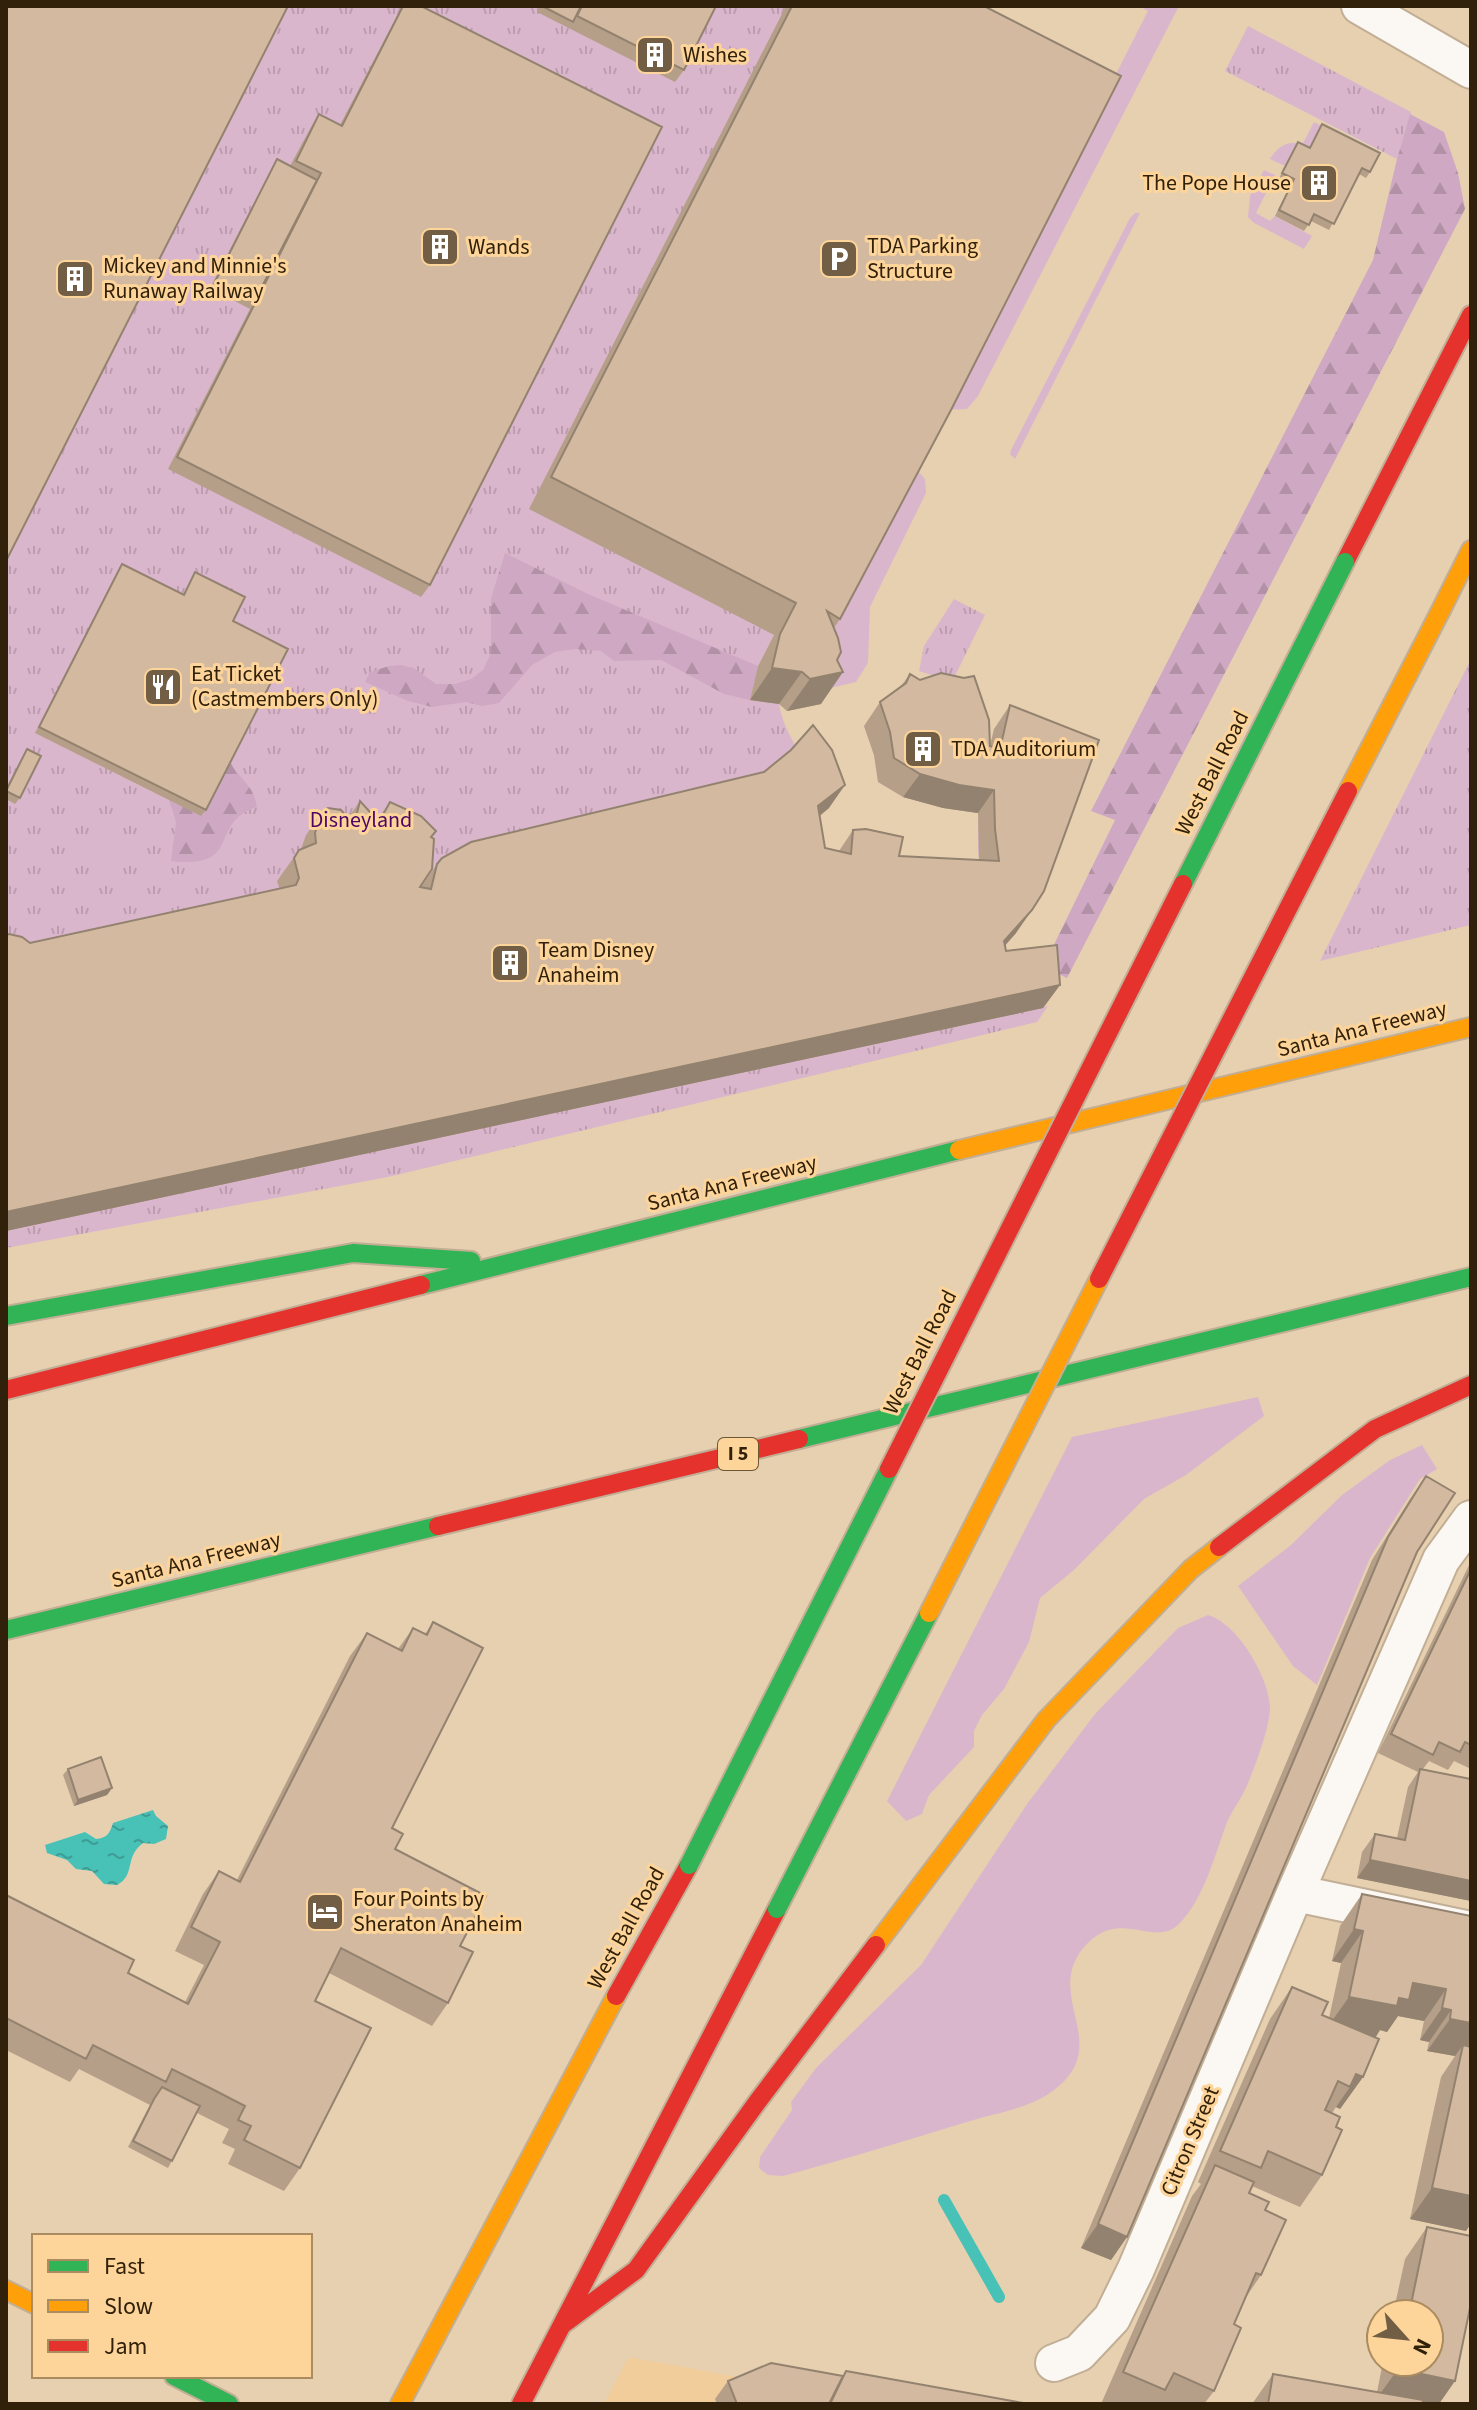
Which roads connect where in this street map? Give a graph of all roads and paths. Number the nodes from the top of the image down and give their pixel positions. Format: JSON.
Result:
{"nodes":[{"id":1,"x":1360,"y":6,"type":"edge"},
{"id":2,"x":1471,"y":70,"type":"edge"},
{"id":3,"x":1471,"y":315,"type":"edge"},
{"id":4,"x":1471,"y":550,"type":"edge"},
{"id":5,"x":1471,"y":1027,"type":"edge"},
{"id":6,"x":509,"y":1264,"type":"junction"},
{"id":7,"x":1471,"y":1277,"type":"edge"},
{"id":8,"x":6,"y":1316,"type":"edge"},
{"id":9,"x":1471,"y":1385,"type":"edge"},
{"id":10,"x":6,"y":1390,"type":"edge"},
{"id":11,"x":1471,"y":1519,"type":"edge"},
{"id":12,"x":6,"y":1630,"type":"edge"},
{"id":13,"x":1295,"y":1893,"type":"junction"},
{"id":14,"x":1471,"y":1930,"type":"edge"},
{"id":15,"x":6,"y":2290,"type":"edge"},
{"id":16,"x":32,"y":2303,"type":"edge"},
{"id":17,"x":562,"y":2325,"type":"junction"},
{"id":18,"x":1054,"y":2363,"type":"dead end"},
{"id":19,"x":178,"y":2378,"type":"edge"},
{"id":20,"x":229,"y":2404,"type":"edge"},
{"id":21,"x":400,"y":2404,"type":"edge"},
{"id":22,"x":521,"y":2404,"type":"edge"}],
"edges":[{"from":1,"to":2,"type":"street"},
{"from":3,"to":21,"type":"main road","name":"West Ball Road","bridge":true},
{"from":4,"to":17,"type":"main road","bridge":true},
{"from":5,"to":6,"type":"main road","name":"Santa Ana Freeway"},
{"from":6,"to":8,"type":"main road"},
{"from":6,"to":10,"type":"main road","name":"Santa Ana Freeway"},
{"from":7,"to":12,"type":"main road","name":"Santa Ana Freeway","number":"I 5"},
{"from":9,"to":17,"type":"main road"},
{"from":11,"to":13,"type":"street","name":"Citron Street"},
{"from":13,"to":14,"type":"street"},
{"from":13,"to":18,"type":"street","name":"Citron Street"},
{"from":15,"to":16,"type":"main road"},
{"from":17,"to":22,"type":"main road"},
{"from":19,"to":20,"type":"main road"}]}
